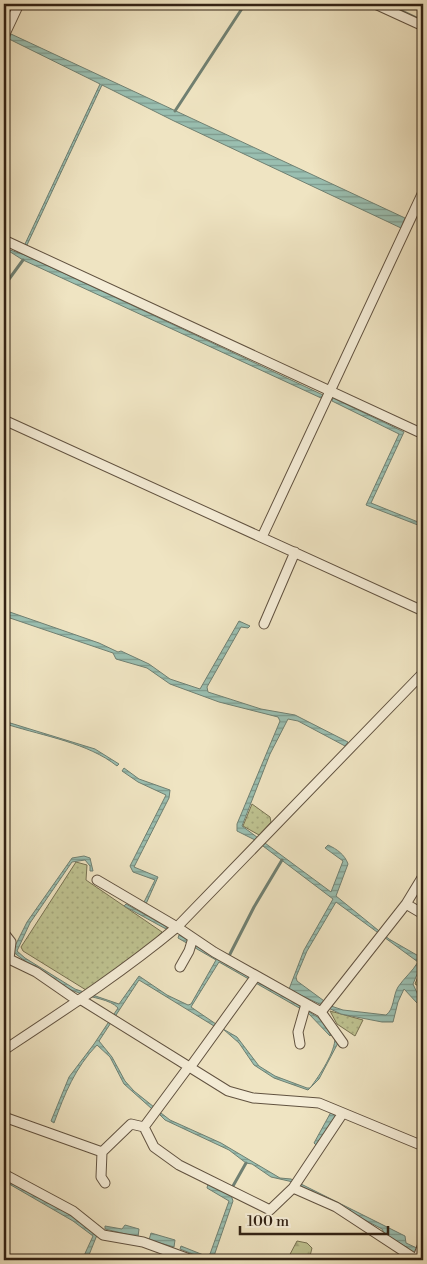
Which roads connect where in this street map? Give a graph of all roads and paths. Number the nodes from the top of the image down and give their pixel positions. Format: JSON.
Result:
{"nodes":[{"id":1,"x":19,"y":4,"type":"edge"},
{"id":2,"x":375,"y":4,"type":"edge"},
{"id":3,"x":423,"y":26,"type":"edge"},
{"id":4,"x":4,"y":36,"type":"edge"},
{"id":5,"x":423,"y":192,"type":"edge"},
{"id":6,"x":4,"y":240,"type":"edge"},
{"id":7,"x":330,"y":390,"type":"junction"},
{"id":8,"x":4,"y":420,"type":"edge"},
{"id":9,"x":423,"y":434,"type":"edge"},
{"id":10,"x":262,"y":537,"type":"junction"},
{"id":11,"x":295,"y":552,"type":"junction"},
{"id":12,"x":423,"y":611,"type":"edge"},
{"id":13,"x":264,"y":624,"type":"dead end"},
{"id":14,"x":423,"y":673,"type":"edge"},
{"id":15,"x":423,"y":876,"type":"edge"},
{"id":16,"x":97,"y":880,"type":"dead end"},
{"id":17,"x":406,"y":904,"type":"junction"},
{"id":18,"x":423,"y":914,"type":"edge"},
{"id":19,"x":178,"y":927,"type":"junction"},
{"id":20,"x":4,"y":933,"type":"edge"},
{"id":21,"x":193,"y":938,"type":"junction"},
{"id":22,"x":180,"y":968,"type":"dead end"},
{"id":23,"x":256,"y":976,"type":"junction"},
{"id":24,"x":79,"y":1000,"type":"junction"},
{"id":25,"x":306,"y":1004,"type":"junction"},
{"id":26,"x":321,"y":1012,"type":"junction"},
{"id":27,"x":343,"y":1043,"type":"dead end"},
{"id":28,"x":300,"y":1044,"type":"dead end"},
{"id":29,"x":4,"y":1050,"type":"edge"},
{"id":30,"x":191,"y":1066,"type":"junction"},
{"id":31,"x":343,"y":1113,"type":"junction"},
{"id":32,"x":4,"y":1117,"type":"edge"},
{"id":33,"x":144,"y":1127,"type":"junction"},
{"id":34,"x":423,"y":1146,"type":"edge"},
{"id":35,"x":102,"y":1152,"type":"junction"},
{"id":36,"x":4,"y":1174,"type":"edge"},
{"id":37,"x":105,"y":1183,"type":"dead end"},
{"id":38,"x":293,"y":1188,"type":"junction"},
{"id":39,"x":423,"y":1244,"type":"edge"},
{"id":40,"x":192,"y":1260,"type":"edge"},
{"id":41,"x":417,"y":1260,"type":"edge"}],
"edges":[{"from":1,"to":4,"type":"street"},
{"from":2,"to":3,"type":"street"},
{"from":5,"to":7,"type":"street"},
{"from":6,"to":7,"type":"street"},
{"from":7,"to":9,"type":"street"},
{"from":7,"to":10,"type":"street"},
{"from":8,"to":10,"type":"street"},
{"from":10,"to":11,"type":"street"},
{"from":11,"to":12,"type":"street"},
{"from":11,"to":13,"type":"street"},
{"from":14,"to":19,"type":"street"},
{"from":15,"to":17,"type":"street"},
{"from":16,"to":19,"type":"street"},
{"from":17,"to":18,"type":"street"},
{"from":17,"to":26,"type":"street"},
{"from":19,"to":21,"type":"street"},
{"from":19,"to":24,"type":"street"},
{"from":20,"to":24,"type":"street"},
{"from":21,"to":22,"type":"street"},
{"from":21,"to":23,"type":"street"},
{"from":23,"to":25,"type":"street"},
{"from":23,"to":30,"type":"street"},
{"from":24,"to":29,"type":"street"},
{"from":24,"to":30,"type":"street"},
{"from":25,"to":26,"type":"street"},
{"from":25,"to":28,"type":"street"},
{"from":26,"to":27,"type":"street"},
{"from":30,"to":31,"type":"street"},
{"from":30,"to":33,"type":"street"},
{"from":31,"to":34,"type":"street"},
{"from":31,"to":38,"type":"street"},
{"from":32,"to":35,"type":"street"},
{"from":33,"to":35,"type":"street"},
{"from":33,"to":38,"type":"street"},
{"from":35,"to":37,"type":"street"},
{"from":36,"to":40,"type":"street"},
{"from":38,"to":41,"type":"street"},
{"from":39,"to":41,"type":"street"}]}
